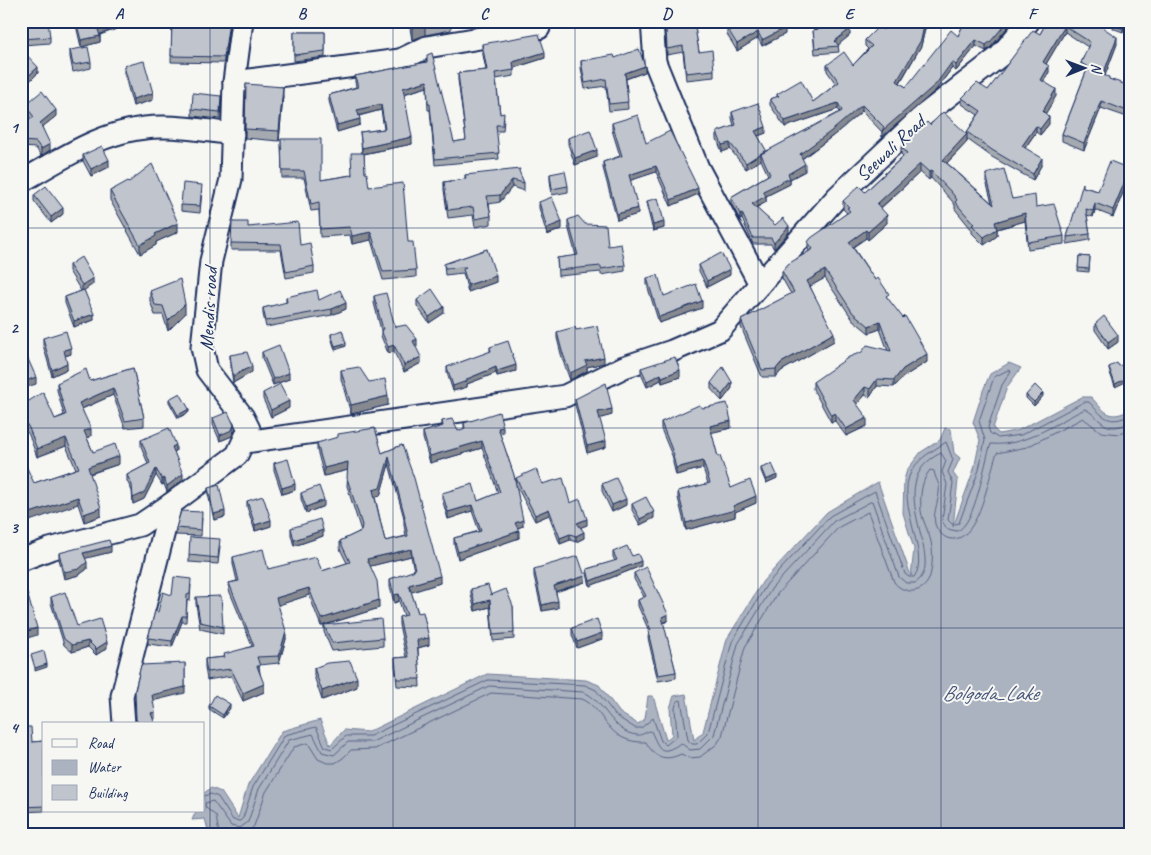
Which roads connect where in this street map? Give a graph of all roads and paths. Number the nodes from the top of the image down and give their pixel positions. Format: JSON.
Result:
{"nodes":[{"id":1,"x":242,"y":21,"type":"edge"},
{"id":2,"x":652,"y":21,"type":"edge"},
{"id":3,"x":1029,"y":21,"type":"edge"},
{"id":4,"x":539,"y":28,"type":"dead end"},
{"id":5,"x":234,"y":82,"type":"junction"},
{"id":6,"x":233,"y":134,"type":"junction"},
{"id":7,"x":21,"y":182,"type":"edge"},
{"id":8,"x":760,"y":284,"type":"junction"},
{"id":9,"x":245,"y":442,"type":"junction"},
{"id":10,"x":171,"y":504,"type":"junction"},
{"id":11,"x":21,"y":560,"type":"edge"},
{"id":12,"x":124,"y":722,"type":"edge"}],
"edges":[{"from":1,"to":5,"type":"street","name":"Mendis road"},
{"from":2,"to":8,"type":"street"},
{"from":3,"to":8,"type":"street","name":"Seewali Road"},
{"from":4,"to":5,"type":"street"},
{"from":5,"to":6,"type":"street","name":"Mendis road"},
{"from":6,"to":7,"type":"street"},
{"from":6,"to":9,"type":"street","name":"Mendis road"},
{"from":8,"to":9,"type":"street","name":"Seewali Road"},
{"from":9,"to":10,"type":"street"},
{"from":10,"to":11,"type":"street"},
{"from":10,"to":12,"type":"street"}]}
